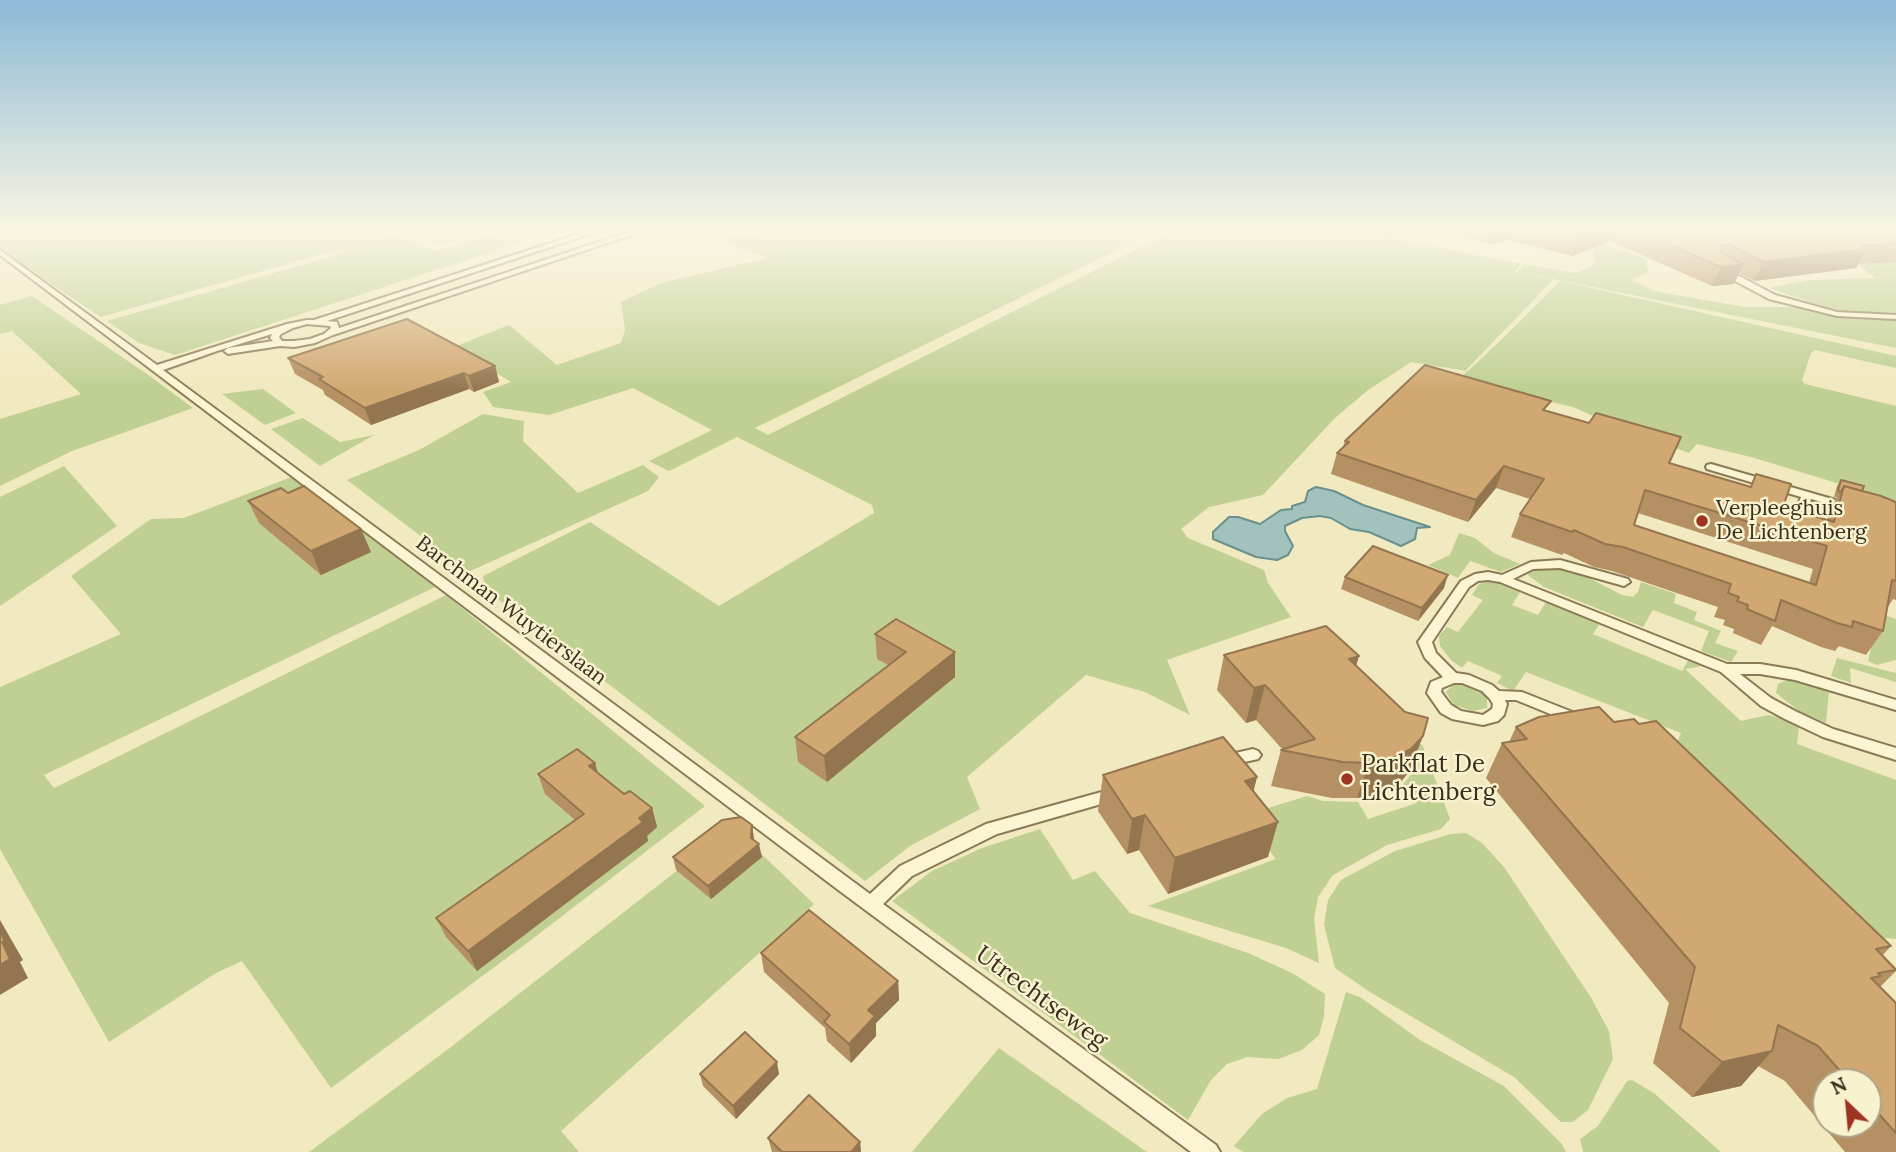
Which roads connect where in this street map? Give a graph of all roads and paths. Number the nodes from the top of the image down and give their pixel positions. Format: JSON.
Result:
{"nodes":[{"id":1,"x":41,"y":283,"type":"edge"},
{"id":2,"x":435,"y":283,"type":"edge"},
{"id":3,"x":483,"y":283,"type":"edge"},
{"id":4,"x":1745,"y":283,"type":"edge"},
{"id":5,"x":1896,"y":317,"type":"edge"},
{"id":6,"x":318,"y":321,"type":"junction"},
{"id":7,"x":290,"y":326,"type":"junction"},
{"id":8,"x":331,"y":333,"type":"junction"},
{"id":9,"x":280,"y":343,"type":"junction"},
{"id":10,"x":190,"y":357,"type":"junction"},
{"id":11,"x":156,"y":369,"type":"junction"},
{"id":12,"x":1711,"y":467,"type":"dead end"},
{"id":13,"x":1807,"y":495,"type":"junction"},
{"id":14,"x":1858,"y":510,"type":"edge"},
{"id":15,"x":1796,"y":530,"type":"edge"},
{"id":16,"x":1503,"y":579,"type":"junction"},
{"id":17,"x":1624,"y":582,"type":"dead end"},
{"id":18,"x":1726,"y":669,"type":"junction"},
{"id":19,"x":1451,"y":678,"type":"junction"},
{"id":20,"x":1496,"y":695,"type":"junction"},
{"id":21,"x":1896,"y":705,"type":"edge"},
{"id":22,"x":1591,"y":726,"type":"edge"},
{"id":23,"x":1896,"y":754,"type":"edge"},
{"id":24,"x":1253,"y":755,"type":"dead end"},
{"id":25,"x":1211,"y":764,"type":"edge"},
{"id":26,"x":1129,"y":790,"type":"edge"},
{"id":27,"x":844,"y":884,"type":"joint"},
{"id":28,"x":871,"y":904,"type":"junction"},
{"id":29,"x":1209,"y":1152,"type":"edge"}],
"edges":[{"from":1,"to":11,"type":"lane","name":"Barchman Wuytierslaan"},
{"from":2,"to":6,"type":"lane"},
{"from":3,"to":8,"type":"lane"},
{"from":4,"to":5,"type":"lane"},
{"from":6,"to":7,"type":"lane"},
{"from":6,"to":8,"type":"lane"},
{"from":7,"to":9,"type":"lane"},
{"from":7,"to":10,"type":"lane"},
{"from":8,"to":9,"type":"lane"},
{"from":9,"to":10,"type":"lane"},
{"from":10,"to":11,"type":"lane"},
{"from":11,"to":27,"type":"lane","name":"Barchman Wuytierslaan"},
{"from":12,"to":13,"type":"lane"},
{"from":13,"to":14,"type":"lane"},
{"from":13,"to":15,"type":"lane"},
{"from":16,"to":17,"type":"lane"},
{"from":16,"to":18,"type":"lane"},
{"from":16,"to":19,"type":"lane"},
{"from":18,"to":21,"type":"lane"},
{"from":18,"to":23,"type":"lane"},
{"from":19,"to":20,"type":"lane"},
{"from":19,"to":20,"type":"lane"},
{"from":20,"to":22,"type":"lane"},
{"from":24,"to":25,"type":"lane"},
{"from":26,"to":28,"type":"lane"},
{"from":27,"to":28,"type":"lane","name":"Utrechtseweg"},
{"from":28,"to":29,"type":"lane","name":"Utrechtseweg"}]}
